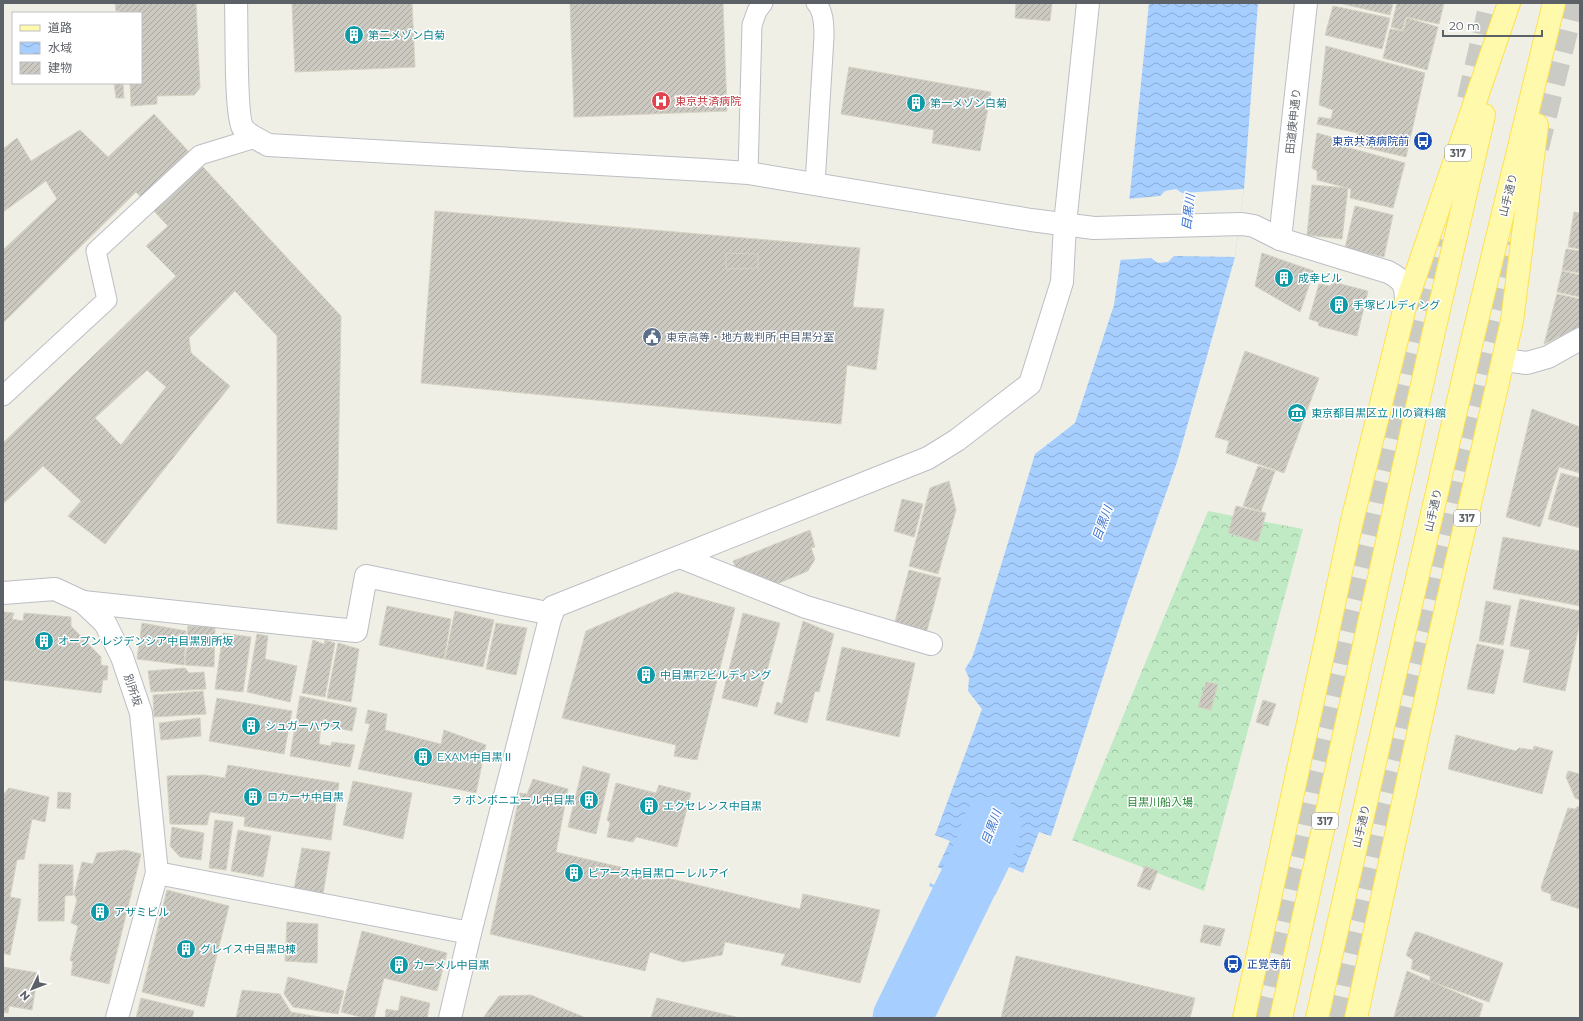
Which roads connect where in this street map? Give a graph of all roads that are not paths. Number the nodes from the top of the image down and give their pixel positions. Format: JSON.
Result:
{"nodes":[{"id":1,"x":236,"y":3,"type":"edge"},
{"id":2,"x":763,"y":3,"type":"edge"},
{"id":3,"x":816,"y":3,"type":"edge"},
{"id":4,"x":1088,"y":3,"type":"edge"},
{"id":5,"x":1306,"y":3,"type":"edge"},
{"id":6,"x":1510,"y":3,"type":"edge"},
{"id":7,"x":1553,"y":9,"type":"edge"},
{"id":8,"x":255,"y":138,"type":"junction"},
{"id":9,"x":748,"y":173,"type":"junction"},
{"id":10,"x":815,"y":184,"type":"junction"},
{"id":11,"x":1065,"y":224,"type":"junction"},
{"id":12,"x":1280,"y":239,"type":"junction"},
{"id":13,"x":1406,"y":303,"type":"junction"},
{"id":14,"x":1580,"y":339,"type":"edge"},
{"id":15,"x":1504,"y":360,"type":"junction"},
{"id":16,"x":3,"y":396,"type":"edge"},
{"id":17,"x":680,"y":557,"type":"junction"},
{"id":18,"x":3,"y":592,"type":"edge"},
{"id":19,"x":83,"y":602,"type":"junction"},
{"id":20,"x":552,"y":614,"type":"junction"},
{"id":21,"x":931,"y":644,"type":"dead end"},
{"id":22,"x":157,"y":873,"type":"junction"},
{"id":23,"x":470,"y":933,"type":"junction"},
{"id":24,"x":117,"y":1018,"type":"edge"},
{"id":25,"x":450,"y":1018,"type":"edge"},
{"id":26,"x":1244,"y":1018,"type":"edge"},
{"id":27,"x":1281,"y":1018,"type":"edge"},
{"id":28,"x":1317,"y":1018,"type":"edge"},
{"id":29,"x":1356,"y":1018,"type":"edge"}],
"edges":[{"from":1,"to":8,"type":"street"},
{"from":2,"to":9,"type":"lane"},
{"from":3,"to":10,"type":"lane"},
{"from":4,"to":11,"type":"street"},
{"from":5,"to":12,"type":"street","name":"田道庚申通り"},
{"from":6,"to":13,"type":"main road","number":"317"},
{"from":6,"to":27,"type":"main road","number":"317"},
{"from":7,"to":15,"type":"main road","number":"317"},
{"from":7,"to":28,"type":"main road","name":"山手通り","number":"317"},
{"from":8,"to":9,"type":"street"},
{"from":8,"to":16,"type":"lane"},
{"from":9,"to":10,"type":"street"},
{"from":10,"to":11,"type":"street"},
{"from":11,"to":12,"type":"street"},
{"from":11,"to":17,"type":"street"},
{"from":12,"to":13,"type":"street"},
{"from":13,"to":26,"type":"main road","number":"317"},
{"from":14,"to":15,"type":"street"},
{"from":15,"to":29,"type":"main road","number":"317"},
{"from":17,"to":20,"type":"street"},
{"from":17,"to":21,"type":"street"},
{"from":18,"to":19,"type":"street","name":"別所坂"},
{"from":19,"to":20,"type":"street"},
{"from":19,"to":22,"type":"street","name":"別所坂"},
{"from":20,"to":23,"type":"street"},
{"from":22,"to":23,"type":"street"},
{"from":22,"to":24,"type":"street"},
{"from":23,"to":25,"type":"street"}]}
